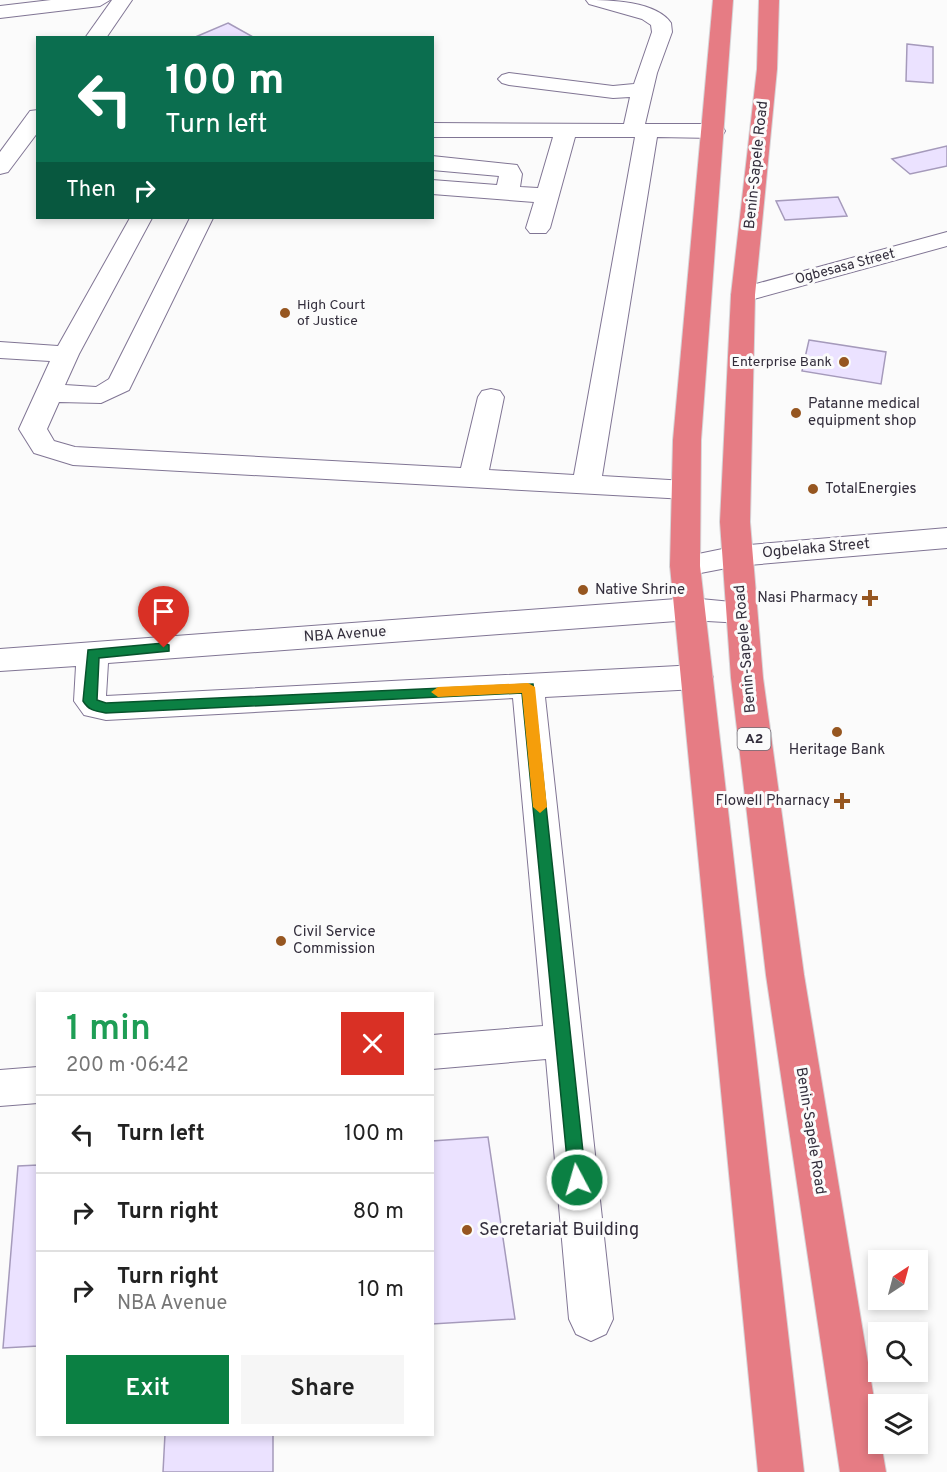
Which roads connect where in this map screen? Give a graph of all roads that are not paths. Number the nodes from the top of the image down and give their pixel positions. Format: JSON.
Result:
{"nodes":[{"id":1,"x":100,"y":0,"type":"edge"},
{"id":2,"x":122,"y":0,"type":"edge"},
{"id":3,"x":596,"y":0,"type":"edge"},
{"id":4,"x":723,"y":0,"type":"edge"},
{"id":5,"x":769,"y":0,"type":"edge"},
{"id":6,"x":0,"y":12,"type":"edge"},
{"id":7,"x":96,"y":36,"type":"edge"},
{"id":8,"x":509,"y":80,"type":"dead end"},
{"id":9,"x":643,"y":90,"type":"junction"},
{"id":10,"x":36,"y":119,"type":"edge"},
{"id":11,"x":434,"y":130,"type":"edge"},
{"id":12,"x":566,"y":130,"type":"junction"},
{"id":13,"x":640,"y":130,"type":"junction"},
{"id":14,"x":714,"y":131,"type":"junction"},
{"id":15,"x":434,"y":163,"type":"edge"},
{"id":16,"x":0,"y":167,"type":"edge"},
{"id":17,"x":434,"y":187,"type":"edge"},
{"id":18,"x":507,"y":193,"type":"junction"},
{"id":19,"x":547,"y":196,"type":"junction"},
{"id":20,"x":140,"y":219,"type":"edge"},
{"id":21,"x":202,"y":219,"type":"edge"},
{"id":22,"x":538,"y":228,"type":"dead end"},
{"id":23,"x":947,"y":239,"type":"edge"},
{"id":24,"x":743,"y":295,"type":"junction"},
{"id":25,"x":0,"y":350,"type":"edge"},
{"id":26,"x":66,"y":354,"type":"junction"},
{"id":27,"x":49,"y":393,"type":"junction"},
{"id":28,"x":491,"y":397,"type":"dead end"},
{"id":29,"x":473,"y":478,"type":"junction"},
{"id":30,"x":586,"y":484,"type":"junction"},
{"id":31,"x":686,"y":490,"type":"junction"},
{"id":32,"x":947,"y":538,"type":"edge"},
{"id":33,"x":737,"y":556,"type":"junction"},
{"id":34,"x":685,"y":566,"type":"junction"},
{"id":35,"x":690,"y":609,"type":"junction"},
{"id":36,"x":742,"y":612,"type":"junction"},
{"id":37,"x":93,"y":653,"type":"junction"},
{"id":38,"x":0,"y":660,"type":"edge"},
{"id":39,"x":697,"y":677,"type":"junction"},
{"id":40,"x":528,"y":687,"type":"junction"},
{"id":41,"x":564,"y":1041,"type":"junction"},
{"id":42,"x":434,"y":1052,"type":"edge"},
{"id":43,"x":36,"y":1084,"type":"edge"},
{"id":44,"x":0,"y":1088,"type":"edge"},
{"id":45,"x":591,"y":1319,"type":"dead end"},
{"id":46,"x":781,"y":1472,"type":"edge"},
{"id":47,"x":863,"y":1472,"type":"edge"}],
"edges":[{"from":1,"to":6,"type":"street"},
{"from":2,"to":7,"type":"street"},
{"from":3,"to":9,"type":"street"},
{"from":4,"to":14,"type":"highway"},
{"from":5,"to":24,"type":"highway","name":"Benin-Sapele Road","number":"A2"},
{"from":8,"to":9,"type":"street"},
{"from":9,"to":13,"type":"street"},
{"from":10,"to":16,"type":"street"},
{"from":11,"to":12,"type":"street"},
{"from":12,"to":13,"type":"street"},
{"from":12,"to":19,"type":"street"},
{"from":13,"to":14,"type":"street"},
{"from":13,"to":30,"type":"street"},
{"from":14,"to":31,"type":"highway"},
{"from":15,"to":18,"type":"street"},
{"from":17,"to":18,"type":"street"},
{"from":18,"to":19,"type":"street"},
{"from":19,"to":22,"type":"street"},
{"from":20,"to":26,"type":"street"},
{"from":21,"to":27,"type":"street"},
{"from":23,"to":24,"type":"street","name":"Ogbesasa Street"},
{"from":24,"to":33,"type":"highway","name":"Benin-Sapele Road","number":"A2"},
{"from":25,"to":26,"type":"street"},
{"from":26,"to":27,"type":"street"},
{"from":27,"to":29,"type":"street"},
{"from":28,"to":29,"type":"street"},
{"from":29,"to":30,"type":"street"},
{"from":30,"to":31,"type":"street"},
{"from":31,"to":34,"type":"highway"},
{"from":32,"to":33,"type":"street","name":"Ogbelaka Street"},
{"from":33,"to":34,"type":"street","name":"Ogbelaka Street"},
{"from":33,"to":36,"type":"highway","name":"Benin-Sapele Road","number":"A2"},
{"from":34,"to":35,"type":"highway"},
{"from":35,"to":36,"type":"street","name":"NBA Avenue"},
{"from":35,"to":37,"type":"street","name":"NBA Avenue"},
{"from":35,"to":39,"type":"highway"},
{"from":36,"to":47,"type":"highway","name":"Benin-Sapele Road","number":"A2"},
{"from":37,"to":38,"type":"street","name":"NBA Avenue"},
{"from":37,"to":40,"type":"street"},
{"from":39,"to":40,"type":"street"},
{"from":39,"to":46,"type":"highway"},
{"from":40,"to":41,"type":"street"},
{"from":41,"to":42,"type":"street"},
{"from":41,"to":45,"type":"street"},
{"from":43,"to":44,"type":"street"}]}
